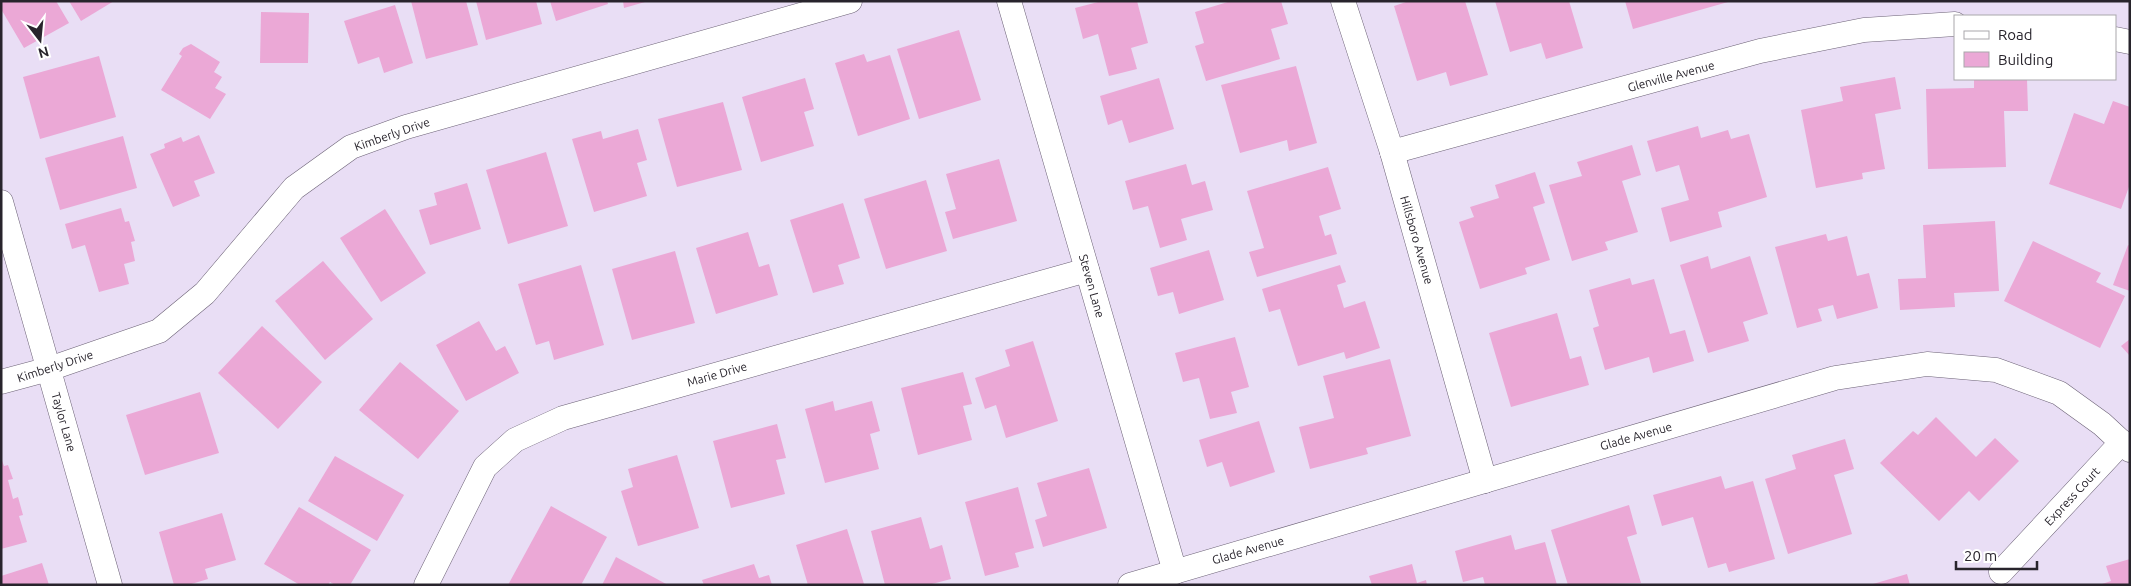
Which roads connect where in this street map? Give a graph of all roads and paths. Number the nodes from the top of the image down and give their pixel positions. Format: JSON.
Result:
{"nodes":[{"id":1,"x":850,"y":1,"type":"edge"},
{"id":2,"x":1009,"y":1,"type":"edge"},
{"id":3,"x":1343,"y":1,"type":"edge"},
{"id":4,"x":1954,"y":24,"type":"edge"},
{"id":5,"x":2116,"y":40,"type":"edge"},
{"id":6,"x":2130,"y":42,"type":"edge"},
{"id":7,"x":1392,"y":152,"type":"junction"},
{"id":8,"x":1,"y":202,"type":"edge"},
{"id":9,"x":1087,"y":270,"type":"junction"},
{"id":10,"x":49,"y":369,"type":"junction"},
{"id":11,"x":1,"y":382,"type":"edge"},
{"id":12,"x":2126,"y":446,"type":"edge"},
{"id":13,"x":1485,"y":481,"type":"junction"},
{"id":14,"x":1175,"y":572,"type":"junction"},
{"id":15,"x":2001,"y":572,"type":"dead end"},
{"id":16,"x":110,"y":585,"type":"edge"},
{"id":17,"x":426,"y":585,"type":"edge"},
{"id":18,"x":1130,"y":585,"type":"edge"}],
"edges":[{"from":1,"to":10,"type":"street","name":"Kimberly Drive"},
{"from":2,"to":9,"type":"street","name":"Steven Lane"},
{"from":3,"to":7,"type":"street","name":"Hillsboro Avenue"},
{"from":4,"to":7,"type":"street","name":"Glenville Avenue"},
{"from":5,"to":6,"type":"street"},
{"from":7,"to":13,"type":"street","name":"Hillsboro Avenue"},
{"from":8,"to":10,"type":"street","name":"Taylor Lane"},
{"from":9,"to":14,"type":"street","name":"Steven Lane"},
{"from":9,"to":17,"type":"street","name":"Marie Drive"},
{"from":10,"to":11,"type":"street","name":"Kimberly Drive"},
{"from":10,"to":16,"type":"street","name":"Taylor Lane"},
{"from":12,"to":13,"type":"street","name":"Glade Avenue"},
{"from":12,"to":15,"type":"street","name":"Express Court"},
{"from":13,"to":14,"type":"street","name":"Glade Avenue"},
{"from":14,"to":18,"type":"street","name":"Glade Avenue"}]}
